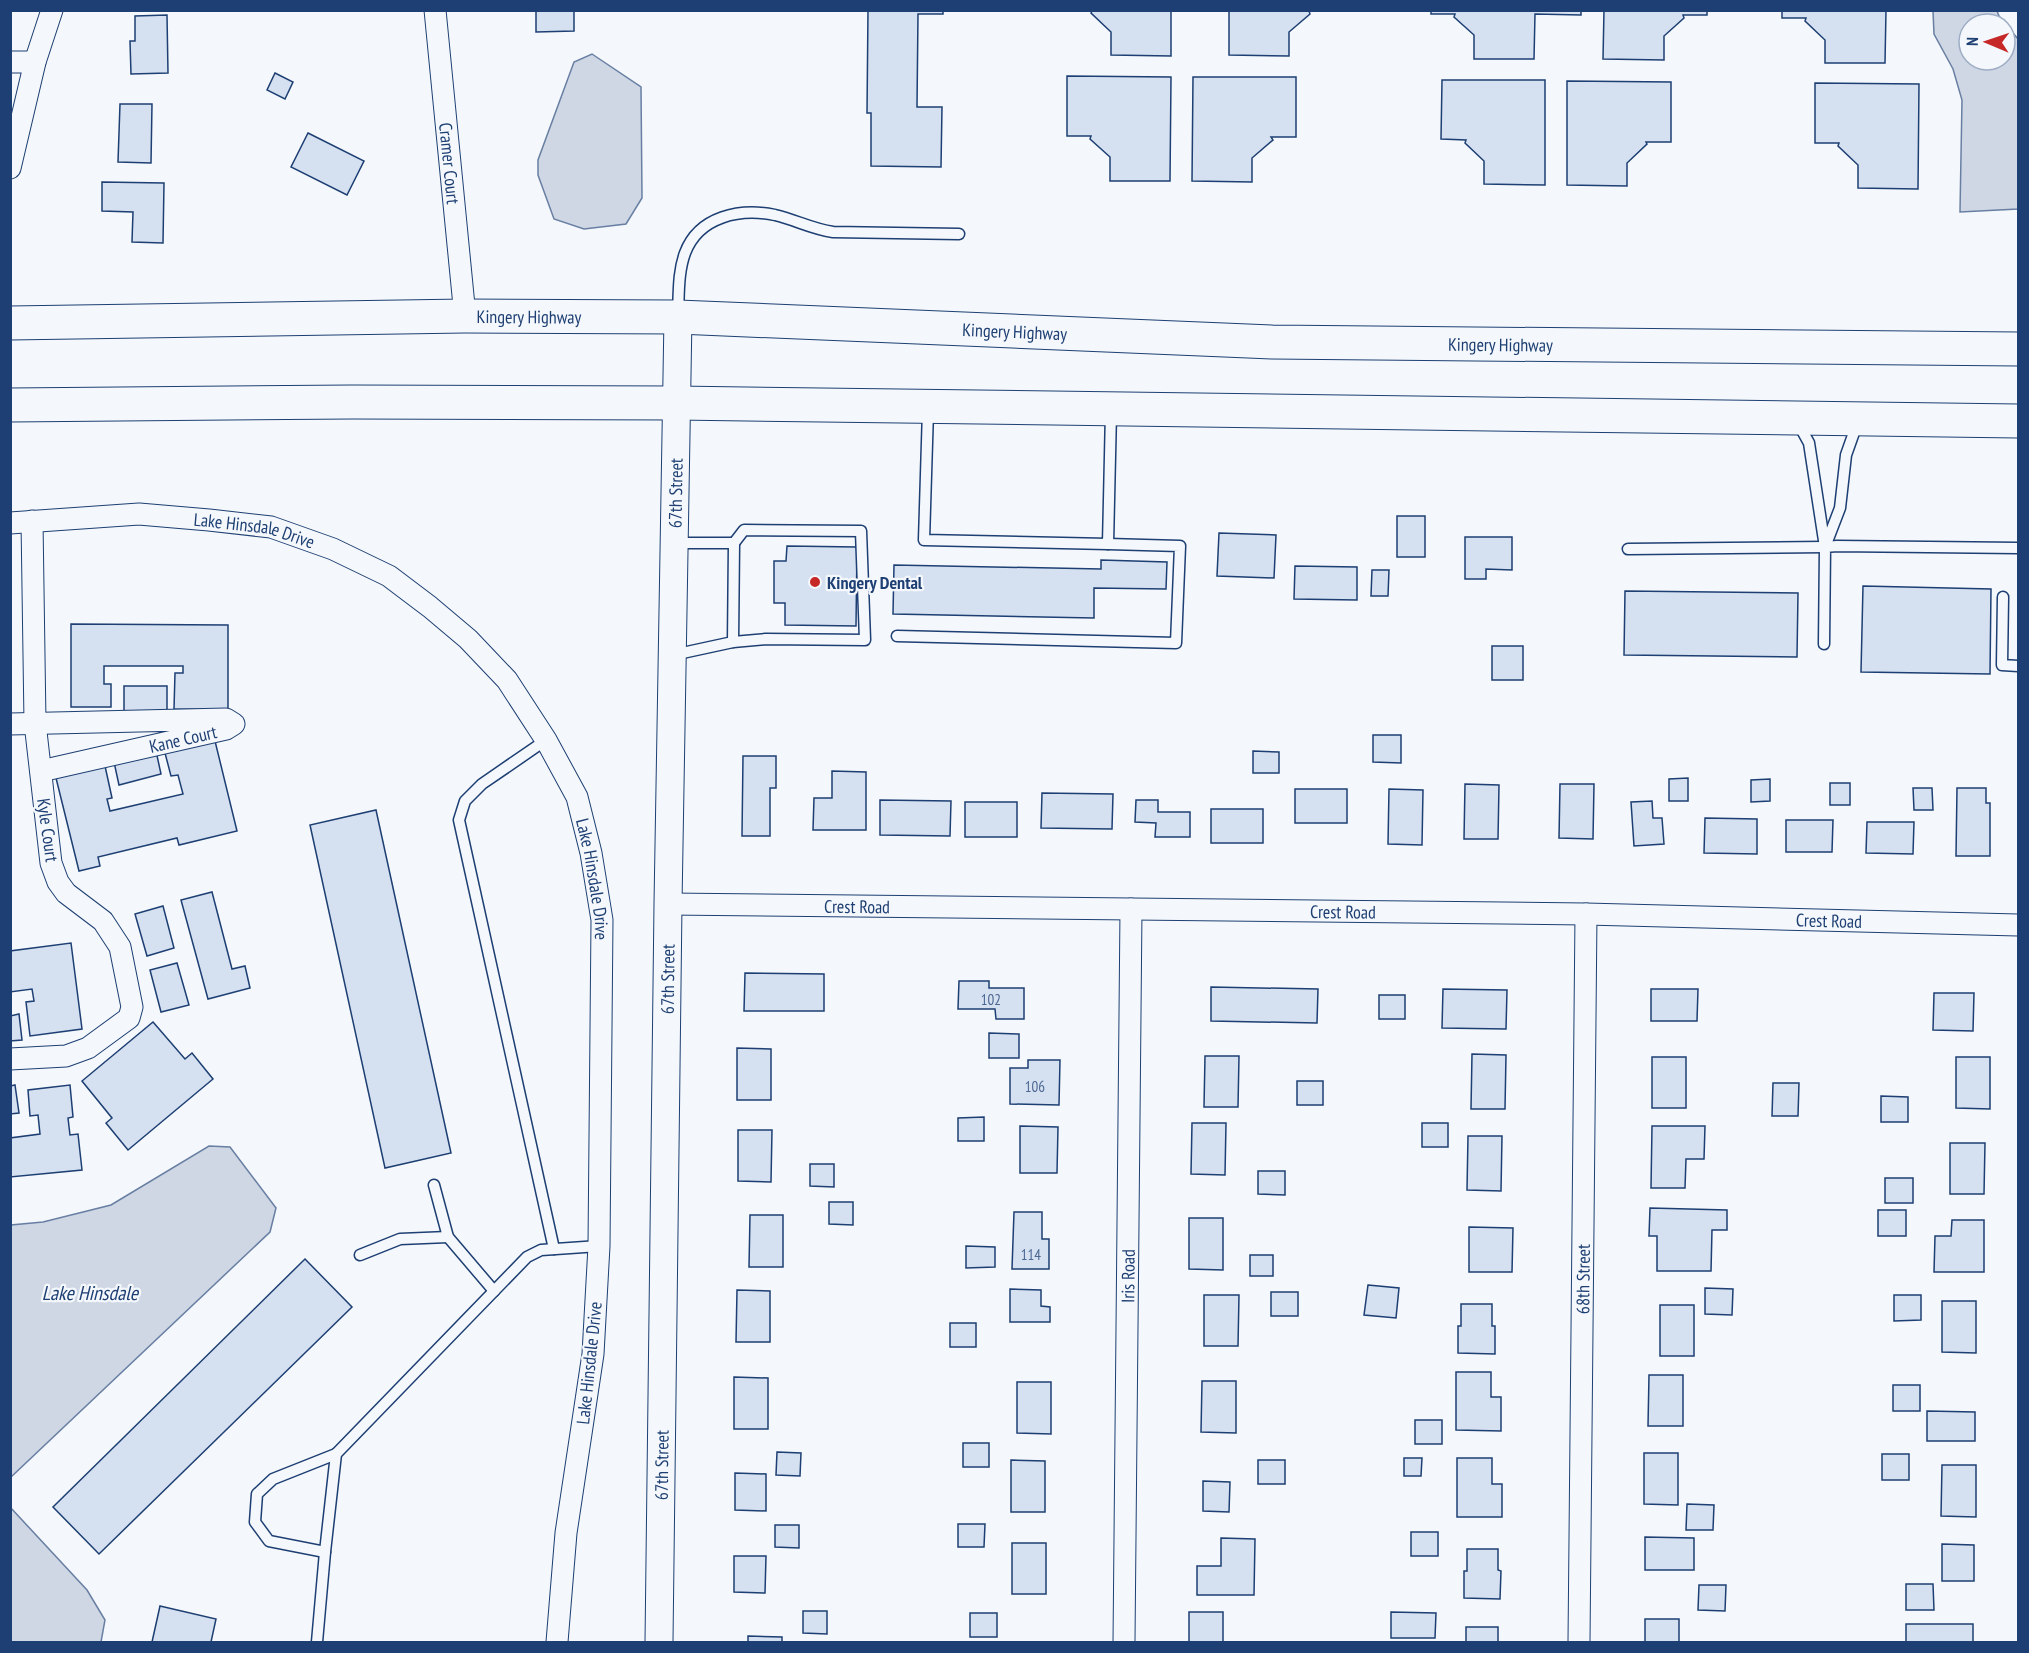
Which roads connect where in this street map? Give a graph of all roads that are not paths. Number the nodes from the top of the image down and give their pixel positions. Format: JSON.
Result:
{"nodes":[{"id":1,"x":52,"y":10,"type":"edge"},
{"id":2,"x":435,"y":10,"type":"edge"},
{"id":3,"x":10,"y":62,"type":"edge"},
{"id":4,"x":35,"y":62,"type":"junction"},
{"id":5,"x":10,"y":168,"type":"edge"},
{"id":6,"x":959,"y":234,"type":"dead end"},
{"id":7,"x":465,"y":316,"type":"junction"},
{"id":8,"x":678,"y":317,"type":"junction"},
{"id":9,"x":10,"y":323,"type":"edge"},
{"id":10,"x":2019,"y":349,"type":"edge"},
{"id":11,"x":676,"y":403,"type":"junction"},
{"id":12,"x":10,"y":405,"type":"edge"},
{"id":13,"x":928,"y":406,"type":"junction"},
{"id":14,"x":1111,"y":409,"type":"junction"},
{"id":15,"x":1795,"y":418,"type":"junction"},
{"id":16,"x":1858,"y":419,"type":"junction"},
{"id":17,"x":2019,"y":421,"type":"edge"},
{"id":18,"x":21,"y":522,"type":"edge"},
{"id":19,"x":674,"y":543,"type":"junction"},
{"id":20,"x":734,"y":543,"type":"junction"},
{"id":21,"x":1108,"y":544,"type":"junction"},
{"id":22,"x":1825,"y":548,"type":"junction"},
{"id":23,"x":2019,"y":548,"type":"edge"},
{"id":24,"x":1628,"y":549,"type":"dead end"},
{"id":25,"x":2003,"y":597,"type":"dead end"},
{"id":26,"x":897,"y":636,"type":"dead end"},
{"id":27,"x":733,"y":642,"type":"junction"},
{"id":28,"x":1824,"y":644,"type":"dead end"},
{"id":29,"x":672,"y":655,"type":"junction"},
{"id":30,"x":2019,"y":666,"type":"edge"},
{"id":31,"x":35,"y":723,"type":"junction"},
{"id":32,"x":10,"y":726,"type":"edge"},
{"id":33,"x":546,"y":740,"type":"junction"},
{"id":34,"x":41,"y":771,"type":"junction"},
{"id":35,"x":668,"y":904,"type":"junction"},
{"id":36,"x":1131,"y":909,"type":"junction"},
{"id":37,"x":1586,"y":914,"type":"junction"},
{"id":38,"x":2019,"y":925,"type":"edge"},
{"id":39,"x":10,"y":1059,"type":"edge"},
{"id":40,"x":434,"y":1185,"type":"dead end"},
{"id":41,"x":448,"y":1237,"type":"junction"},
{"id":42,"x":598,"y":1246,"type":"junction"},
{"id":43,"x":554,"y":1249,"type":"junction"},
{"id":44,"x":360,"y":1255,"type":"dead end"},
{"id":45,"x":494,"y":1291,"type":"junction"},
{"id":46,"x":336,"y":1454,"type":"junction"},
{"id":47,"x":325,"y":1552,"type":"junction"},
{"id":48,"x":317,"y":1642,"type":"edge"},
{"id":49,"x":557,"y":1642,"type":"edge"},
{"id":50,"x":659,"y":1642,"type":"edge"},
{"id":51,"x":1124,"y":1642,"type":"edge"},
{"id":52,"x":1579,"y":1642,"type":"edge"}],
"edges":[{"from":1,"to":4,"type":"street"},
{"from":2,"to":7,"type":"street","name":"Cramer Court"},
{"from":3,"to":4,"type":"street"},
{"from":4,"to":5,"type":"street"},
{"from":6,"to":8,"type":"lane"},
{"from":7,"to":8,"type":"highway","name":"Kingery Highway"},
{"from":7,"to":9,"type":"highway","name":"Kingery Highway"},
{"from":8,"to":10,"type":"highway","name":"Kingery Highway"},
{"from":8,"to":11,"type":"street","name":"67th Street"},
{"from":11,"to":12,"type":"highway"},
{"from":11,"to":13,"type":"highway"},
{"from":11,"to":19,"type":"street","name":"67th Street"},
{"from":13,"to":14,"type":"highway"},
{"from":13,"to":21,"type":"lane"},
{"from":14,"to":15,"type":"highway"},
{"from":14,"to":21,"type":"lane"},
{"from":15,"to":16,"type":"highway"},
{"from":15,"to":22,"type":"lane"},
{"from":16,"to":17,"type":"highway"},
{"from":16,"to":22,"type":"lane"},
{"from":18,"to":31,"type":"street","name":"Kyle Court"},
{"from":18,"to":33,"type":"street","name":"Lake Hinsdale Drive"},
{"from":19,"to":20,"type":"lane"},
{"from":19,"to":29,"type":"street","name":"67th Street"},
{"from":20,"to":27,"type":"lane"},
{"from":20,"to":27,"type":"lane"},
{"from":21,"to":26,"type":"lane"},
{"from":22,"to":23,"type":"lane"},
{"from":22,"to":24,"type":"lane"},
{"from":22,"to":28,"type":"lane"},
{"from":25,"to":30,"type":"lane"},
{"from":27,"to":29,"type":"lane"},
{"from":29,"to":35,"type":"street","name":"67th Street"},
{"from":31,"to":32,"type":"street","name":"Kane Court"},
{"from":31,"to":34,"type":"street","name":"Kyle Court"},
{"from":31,"to":34,"type":"street","name":"Kane Court"},
{"from":33,"to":42,"type":"street","name":"Lake Hinsdale Drive"},
{"from":33,"to":43,"type":"lane"},
{"from":34,"to":39,"type":"street","name":"Kyle Court"},
{"from":35,"to":36,"type":"street","name":"Crest Road"},
{"from":35,"to":50,"type":"street","name":"67th Street"},
{"from":36,"to":37,"type":"street","name":"Crest Road"},
{"from":36,"to":51,"type":"street","name":"Iris Road"},
{"from":37,"to":38,"type":"street","name":"Crest Road"},
{"from":37,"to":52,"type":"street","name":"68th Street"},
{"from":40,"to":41,"type":"lane"},
{"from":41,"to":44,"type":"lane"},
{"from":41,"to":45,"type":"lane"},
{"from":42,"to":43,"type":"lane"},
{"from":42,"to":49,"type":"street","name":"Lake Hinsdale Drive"},
{"from":43,"to":45,"type":"lane"},
{"from":45,"to":46,"type":"lane"},
{"from":46,"to":47,"type":"lane"},
{"from":46,"to":47,"type":"lane"},
{"from":47,"to":48,"type":"lane"}]}
